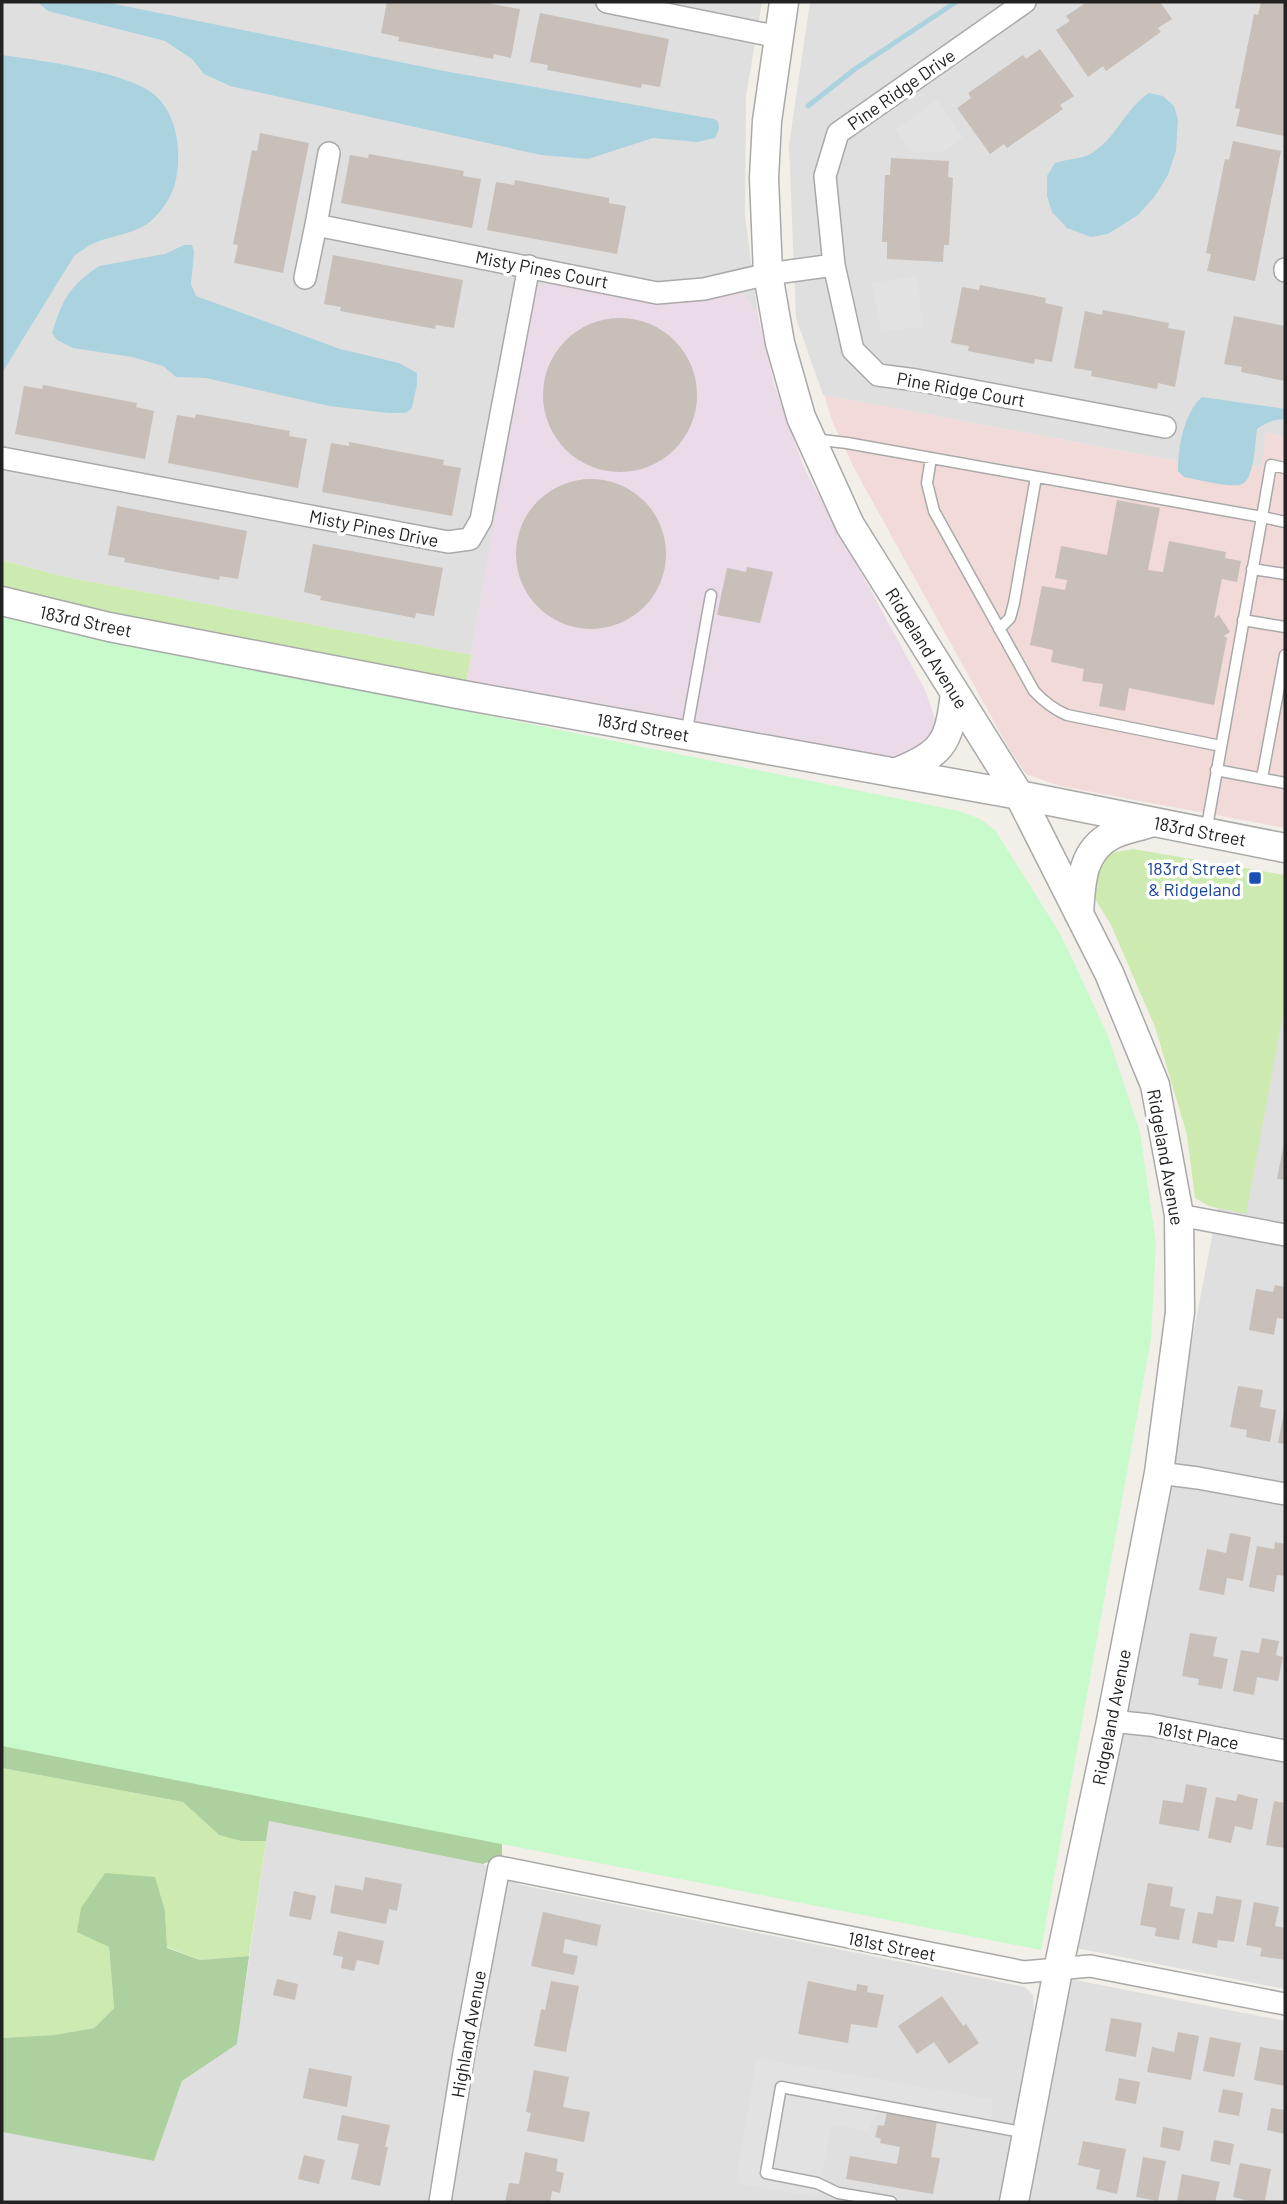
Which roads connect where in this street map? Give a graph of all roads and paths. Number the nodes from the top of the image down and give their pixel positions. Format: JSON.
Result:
{"nodes":[{"id":1,"x":607,"y":2,"type":"edge"},
{"id":2,"x":783,"y":2,"type":"edge"},
{"id":3,"x":1025,"y":2,"type":"edge"},
{"id":4,"x":779,"y":37,"type":"junction"},
{"id":5,"x":329,"y":153,"type":"dead end"},
{"id":6,"x":316,"y":225,"type":"junction"},
{"id":7,"x":834,"y":265,"type":"junction"},
{"id":8,"x":529,"y":266,"type":"junction"},
{"id":9,"x":768,"y":274,"type":"junction"},
{"id":10,"x":305,"y":278,"type":"dead end"},
{"id":11,"x":1165,"y":427,"type":"dead end"},
{"id":12,"x":810,"y":439,"type":"junction"},
{"id":13,"x":2,"y":458,"type":"edge"},
{"id":14,"x":931,"y":458,"type":"junction"},
{"id":15,"x":1285,"y":468,"type":"edge"},
{"id":16,"x":1035,"y":477,"type":"junction"},
{"id":17,"x":1262,"y":517,"type":"junction"},
{"id":18,"x":1285,"y":522,"type":"edge"},
{"id":19,"x":1252,"y":569,"type":"junction"},
{"id":20,"x":1285,"y":574,"type":"edge"},
{"id":21,"x":711,"y":595,"type":"dead end"},
{"id":22,"x":2,"y":601,"type":"edge"},
{"id":23,"x":1244,"y":620,"type":"junction"},
{"id":24,"x":1285,"y":627,"type":"edge"},
{"id":25,"x":999,"y":629,"type":"junction"},
{"id":26,"x":1285,"y":655,"type":"edge"},
{"id":27,"x":955,"y":693,"type":"junction"},
{"id":28,"x":686,"y":735,"type":"junction"},
{"id":29,"x":1221,"y":746,"type":"junction"},
{"id":30,"x":1216,"y":770,"type":"junction"},
{"id":31,"x":895,"y":773,"type":"junction"},
{"id":32,"x":1262,"y":778,"type":"junction"},
{"id":33,"x":1285,"y":783,"type":"edge"},
{"id":34,"x":1018,"y":796,"type":"junction"},
{"id":35,"x":1152,"y":822,"type":"junction"},
{"id":36,"x":1205,"y":832,"type":"junction"},
{"id":37,"x":1285,"y":848,"type":"edge"},
{"id":38,"x":1079,"y":914,"type":"junction"},
{"id":39,"x":1179,"y":1215,"type":"junction"},
{"id":40,"x":1285,"y":1236,"type":"edge"},
{"id":41,"x":1159,"y":1473,"type":"junction"},
{"id":42,"x":1285,"y":1494,"type":"edge"},
{"id":43,"x":1111,"y":1721,"type":"junction"},
{"id":44,"x":1285,"y":1752,"type":"edge"},
{"id":45,"x":499,"y":1867,"type":"joint"},
{"id":46,"x":1058,"y":1970,"type":"junction"},
{"id":47,"x":1285,"y":2004,"type":"edge"},
{"id":48,"x":1027,"y":2133,"type":"junction"},
{"id":49,"x":440,"y":2202,"type":"edge"},
{"id":50,"x":891,"y":2202,"type":"edge"},
{"id":51,"x":1014,"y":2202,"type":"edge"}],
"edges":[{"from":1,"to":4,"type":"street"},
{"from":2,"to":4,"type":"street","name":"Ridgeland Avenue"},
{"from":3,"to":7,"type":"street","name":"Pine Ridge Drive"},
{"from":4,"to":9,"type":"street","name":"Ridgeland Avenue"},
{"from":5,"to":6,"type":"street"},
{"from":6,"to":8,"type":"street","name":"Misty Pines Court"},
{"from":6,"to":10,"type":"street"},
{"from":7,"to":9,"type":"street"},
{"from":7,"to":11,"type":"street","name":"Pine Ridge Court"},
{"from":8,"to":9,"type":"street","name":"Misty Pines Court"},
{"from":8,"to":13,"type":"street","name":"Misty Pines Drive"},
{"from":9,"to":12,"type":"street","name":"Ridgeland Avenue"},
{"from":12,"to":14,"type":"lane"},
{"from":12,"to":27,"type":"street","name":"Ridgeland Avenue"},
{"from":14,"to":16,"type":"lane"},
{"from":14,"to":25,"type":"lane"},
{"from":15,"to":17,"type":"lane"},
{"from":16,"to":17,"type":"lane"},
{"from":16,"to":25,"type":"lane"},
{"from":17,"to":18,"type":"lane"},
{"from":17,"to":19,"type":"lane"},
{"from":19,"to":20,"type":"lane"},
{"from":19,"to":23,"type":"lane"},
{"from":21,"to":28,"type":"lane"},
{"from":22,"to":28,"type":"street","name":"183rd Street"},
{"from":23,"to":24,"type":"lane"},
{"from":23,"to":29,"type":"lane"},
{"from":25,"to":29,"type":"lane"},
{"from":26,"to":32,"type":"lane"},
{"from":27,"to":31,"type":"street"},
{"from":27,"to":34,"type":"street","name":"Ridgeland Avenue"},
{"from":28,"to":31,"type":"street","name":"183rd Street"},
{"from":29,"to":30,"type":"lane"},
{"from":30,"to":32,"type":"lane"},
{"from":30,"to":36,"type":"lane"},
{"from":31,"to":34,"type":"street","name":"183rd Street"},
{"from":32,"to":33,"type":"lane"},
{"from":34,"to":35,"type":"street","name":"183rd Street"},
{"from":34,"to":38,"type":"street","name":"Ridgeland Avenue"},
{"from":35,"to":36,"type":"street","name":"183rd Street"},
{"from":35,"to":38,"type":"street"},
{"from":36,"to":37,"type":"street","name":"183rd Street"},
{"from":38,"to":39,"type":"street","name":"Ridgeland Avenue"},
{"from":39,"to":40,"type":"street"},
{"from":39,"to":41,"type":"street","name":"Ridgeland Avenue"},
{"from":41,"to":42,"type":"street"},
{"from":41,"to":43,"type":"street","name":"Ridgeland Avenue"},
{"from":43,"to":44,"type":"street","name":"181st Place"},
{"from":43,"to":46,"type":"street","name":"Ridgeland Avenue"},
{"from":45,"to":46,"type":"street","name":"181st Street"},
{"from":45,"to":49,"type":"street","name":"Highland Avenue"},
{"from":46,"to":47,"type":"street","name":"181st Street"},
{"from":46,"to":48,"type":"street","name":"Ridgeland Avenue"},
{"from":48,"to":50,"type":"lane"},
{"from":48,"to":51,"type":"street","name":"Ridgeland Avenue"}]}
